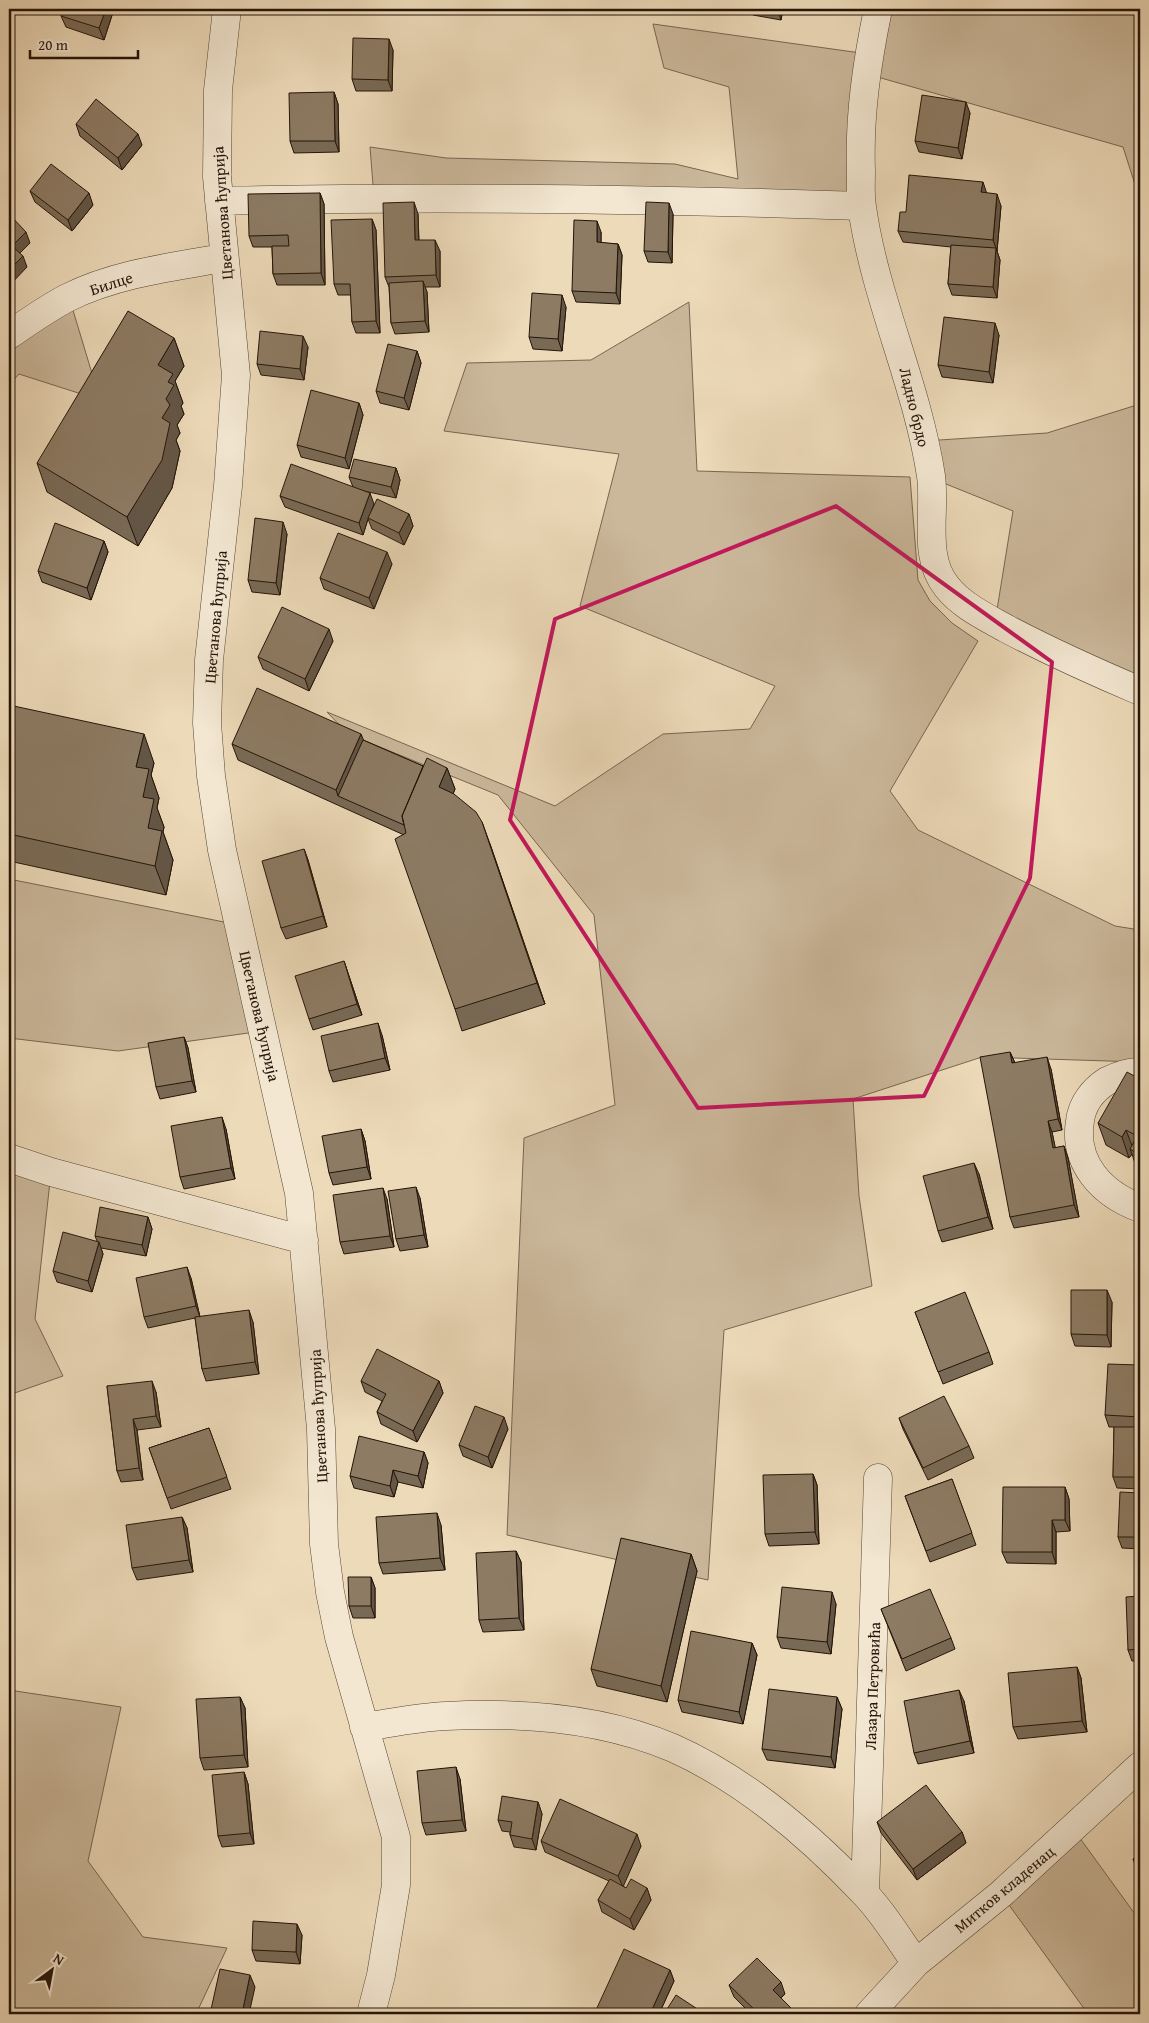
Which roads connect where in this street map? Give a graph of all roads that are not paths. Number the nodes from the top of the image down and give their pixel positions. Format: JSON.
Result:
{"nodes":[{"id":1,"x":227,"y":9,"type":"edge"},
{"id":2,"x":878,"y":9,"type":"edge"},
{"id":3,"x":219,"y":201,"type":"junction"},
{"id":4,"x":862,"y":206,"type":"junction"},
{"id":5,"x":223,"y":258,"type":"junction"},
{"id":6,"x":9,"y":335,"type":"edge"},
{"id":7,"x":1140,"y":691,"type":"edge"},
{"id":8,"x":1140,"y":1072,"type":"edge"},
{"id":9,"x":9,"y":1158,"type":"edge"},
{"id":10,"x":1140,"y":1208,"type":"edge"},
{"id":11,"x":304,"y":1240,"type":"junction"},
{"id":12,"x":878,"y":1478,"type":"dead end"},
{"id":13,"x":364,"y":1727,"type":"junction"},
{"id":14,"x":1140,"y":1766,"type":"edge"},
{"id":15,"x":865,"y":1894,"type":"junction"},
{"id":16,"x":916,"y":1962,"type":"junction"},
{"id":17,"x":371,"y":2014,"type":"edge"},
{"id":18,"x":869,"y":2014,"type":"edge"}],
"edges":[{"from":1,"to":3,"type":"street","name":"Цветанова ћуприја"},
{"from":2,"to":4,"type":"street","name":"Ладно брдо"},
{"from":3,"to":4,"type":"street"},
{"from":3,"to":5,"type":"street","name":"Цветанова ћуприја"},
{"from":4,"to":7,"type":"street","name":"Ладно брдо"},
{"from":5,"to":6,"type":"street","name":"Билце"},
{"from":5,"to":11,"type":"street","name":"Цветанова ћуприја"},
{"from":8,"to":10,"type":"street"},
{"from":9,"to":11,"type":"street"},
{"from":11,"to":13,"type":"street","name":"Цветанова ћуприја"},
{"from":12,"to":15,"type":"street","name":"Лазара Петровића"},
{"from":13,"to":15,"type":"street"},
{"from":13,"to":17,"type":"street","name":"Цветанова ћуприја"},
{"from":14,"to":16,"type":"street","name":"Митков кладенац"},
{"from":15,"to":16,"type":"street"},
{"from":16,"to":18,"type":"street","name":"Митков кладенац"}]}
